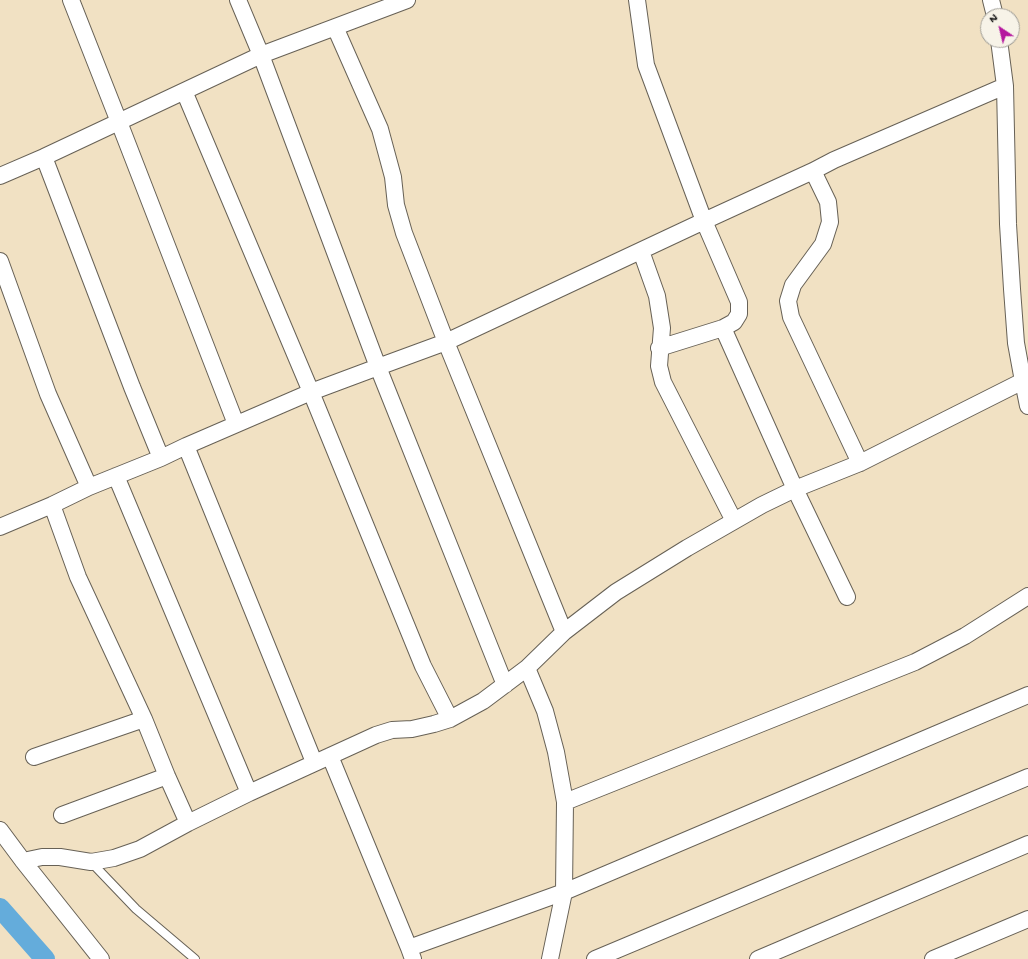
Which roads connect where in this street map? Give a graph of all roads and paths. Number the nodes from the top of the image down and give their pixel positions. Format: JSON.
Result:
{"nodes":[{"id":1,"x":72,"y":0,"type":"edge"},
{"id":2,"x":238,"y":0,"type":"edge"},
{"id":3,"x":407,"y":0,"type":"edge"},
{"id":4,"x":637,"y":0,"type":"edge"},
{"id":5,"x":335,"y":28,"type":"junction"},
{"id":6,"x":1000,"y":48,"type":"edge"},
{"id":7,"x":261,"y":55,"type":"junction"},
{"id":8,"x":1005,"y":86,"type":"junction"},
{"id":9,"x":184,"y":92,"type":"junction"},
{"id":10,"x":119,"y":122,"type":"junction"},
{"id":11,"x":44,"y":157,"type":"junction"},
{"id":12,"x":814,"y":172,"type":"junction"},
{"id":13,"x":0,"y":176,"type":"edge"},
{"id":14,"x":704,"y":222,"type":"junction"},
{"id":15,"x":641,"y":251,"type":"junction"},
{"id":16,"x":0,"y":261,"type":"edge"},
{"id":17,"x":723,"y":328,"type":"junction"},
{"id":18,"x":446,"y":342,"type":"junction"},
{"id":19,"x":660,"y":348,"type":"junction"},
{"id":20,"x":378,"y":367,"type":"junction"},
{"id":21,"x":1023,"y":381,"type":"junction"},
{"id":22,"x":311,"y":392,"type":"junction"},
{"id":23,"x":1028,"y":406,"type":"edge"},
{"id":24,"x":236,"y":424,"type":"junction"},
{"id":25,"x":186,"y":446,"type":"junction"},
{"id":26,"x":162,"y":458,"type":"junction"},
{"id":27,"x":860,"y":463,"type":"junction"},
{"id":28,"x":116,"y":476,"type":"junction"},
{"id":29,"x":90,"y":487,"type":"junction"},
{"id":30,"x":795,"y":489,"type":"junction"},
{"id":31,"x":52,"y":505,"type":"junction"},
{"id":32,"x":734,"y":521,"type":"junction"},
{"id":33,"x":0,"y":527,"type":"edge"},
{"id":34,"x":1028,"y":596,"type":"edge"},
{"id":35,"x":847,"y":597,"type":"dead end"},
{"id":36,"x":564,"y":632,"type":"junction"},
{"id":37,"x":527,"y":668,"type":"junction"},
{"id":38,"x":505,"y":685,"type":"junction"},
{"id":39,"x":1028,"y":695,"type":"edge"},
{"id":40,"x":144,"y":719,"type":"junction"},
{"id":41,"x":450,"y":719,"type":"junction"},
{"id":42,"x":330,"y":756,"type":"junction"},
{"id":43,"x":34,"y":757,"type":"dead end"},
{"id":44,"x":314,"y":762,"type":"junction"},
{"id":45,"x":167,"y":776,"type":"junction"},
{"id":46,"x":1028,"y":777,"type":"edge"},
{"id":47,"x":249,"y":792,"type":"junction"},
{"id":48,"x":565,"y":802,"type":"junction"},
{"id":49,"x":62,"y":815,"type":"dead end"},
{"id":50,"x":188,"y":823,"type":"junction"},
{"id":51,"x":0,"y":830,"type":"edge"},
{"id":52,"x":1028,"y":844,"type":"edge"},
{"id":53,"x":23,"y":861,"type":"junction"},
{"id":54,"x":91,"y":862,"type":"junction"},
{"id":55,"x":564,"y":892,"type":"junction"},
{"id":56,"x":1028,"y":919,"type":"edge"},
{"id":57,"x":411,"y":954,"type":"edge"},
{"id":58,"x":101,"y":959,"type":"edge"},
{"id":59,"x":195,"y":959,"type":"edge"},
{"id":60,"x":550,"y":959,"type":"edge"},
{"id":61,"x":595,"y":959,"type":"edge"},
{"id":62,"x":758,"y":959,"type":"edge"},
{"id":63,"x":933,"y":959,"type":"edge"}],
"edges":[{"from":1,"to":10,"type":"street"},
{"from":2,"to":7,"type":"street"},
{"from":3,"to":5,"type":"street"},
{"from":4,"to":14,"type":"street"},
{"from":5,"to":7,"type":"street"},
{"from":5,"to":18,"type":"street"},
{"from":6,"to":8,"type":"street"},
{"from":7,"to":9,"type":"street"},
{"from":7,"to":20,"type":"street"},
{"from":8,"to":12,"type":"street"},
{"from":8,"to":21,"type":"street"},
{"from":9,"to":10,"type":"street"},
{"from":9,"to":22,"type":"street"},
{"from":10,"to":11,"type":"street"},
{"from":10,"to":24,"type":"street"},
{"from":11,"to":13,"type":"street"},
{"from":11,"to":26,"type":"street"},
{"from":12,"to":14,"type":"street"},
{"from":12,"to":27,"type":"street"},
{"from":14,"to":15,"type":"street"},
{"from":14,"to":17,"type":"street"},
{"from":15,"to":18,"type":"street"},
{"from":15,"to":19,"type":"street"},
{"from":16,"to":29,"type":"street"},
{"from":17,"to":19,"type":"street"},
{"from":17,"to":30,"type":"street"},
{"from":18,"to":20,"type":"street"},
{"from":18,"to":36,"type":"street"},
{"from":19,"to":32,"type":"street"},
{"from":20,"to":22,"type":"street"},
{"from":20,"to":38,"type":"street"},
{"from":21,"to":23,"type":"street"},
{"from":21,"to":27,"type":"street"},
{"from":22,"to":24,"type":"street"},
{"from":22,"to":41,"type":"street"},
{"from":24,"to":25,"type":"street"},
{"from":25,"to":26,"type":"street"},
{"from":25,"to":44,"type":"street"},
{"from":26,"to":28,"type":"street"},
{"from":27,"to":30,"type":"street"},
{"from":28,"to":29,"type":"street"},
{"from":28,"to":47,"type":"street"},
{"from":29,"to":31,"type":"street"},
{"from":30,"to":32,"type":"street"},
{"from":30,"to":35,"type":"street"},
{"from":31,"to":33,"type":"street"},
{"from":31,"to":40,"type":"street"},
{"from":32,"to":36,"type":"street"},
{"from":34,"to":48,"type":"street"},
{"from":36,"to":37,"type":"street"},
{"from":37,"to":38,"type":"street"},
{"from":37,"to":48,"type":"street"},
{"from":38,"to":41,"type":"street"},
{"from":39,"to":55,"type":"street"},
{"from":40,"to":43,"type":"street"},
{"from":40,"to":45,"type":"street"},
{"from":41,"to":42,"type":"street"},
{"from":42,"to":44,"type":"street"},
{"from":42,"to":57,"type":"street"},
{"from":44,"to":47,"type":"street"},
{"from":45,"to":49,"type":"street"},
{"from":45,"to":50,"type":"street"},
{"from":46,"to":61,"type":"street"},
{"from":47,"to":50,"type":"street"},
{"from":48,"to":55,"type":"street"},
{"from":50,"to":54,"type":"street"},
{"from":51,"to":53,"type":"street"},
{"from":52,"to":62,"type":"street"},
{"from":53,"to":54,"type":"street"},
{"from":53,"to":58,"type":"street"},
{"from":54,"to":59,"type":"lane"},
{"from":55,"to":57,"type":"street"},
{"from":55,"to":60,"type":"street"},
{"from":56,"to":63,"type":"street"}]}
